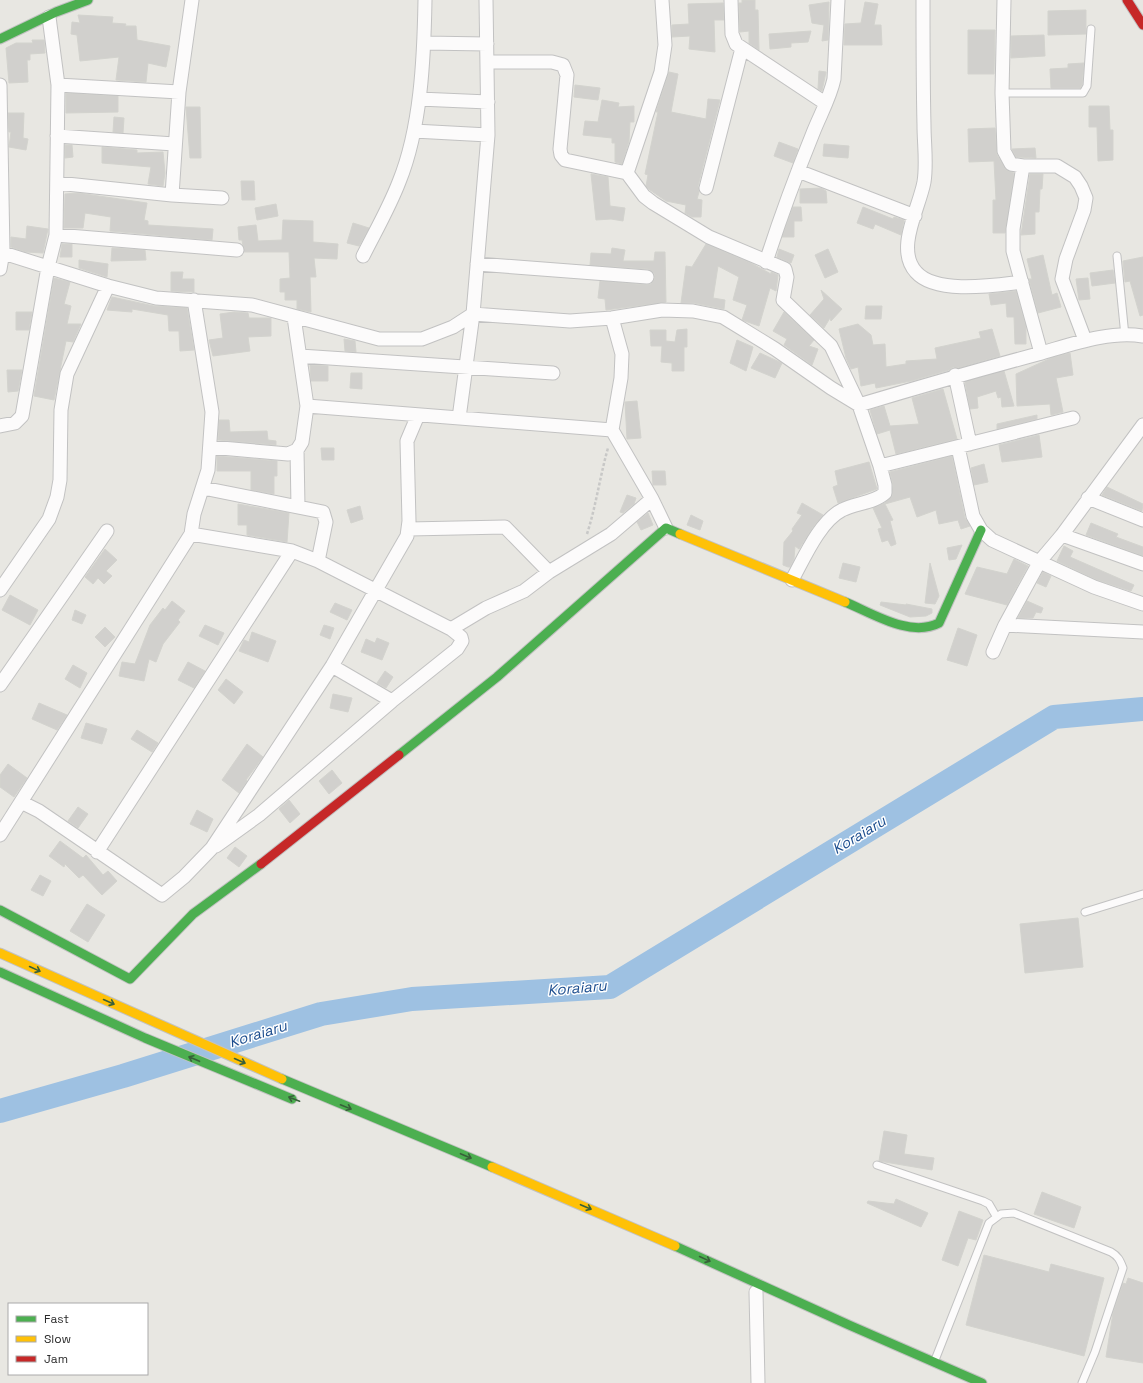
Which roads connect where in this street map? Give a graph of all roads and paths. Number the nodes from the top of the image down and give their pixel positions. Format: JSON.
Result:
{"nodes":[{"id":1,"x":88,"y":0,"type":"edge"},
{"id":2,"x":192,"y":0,"type":"edge"},
{"id":3,"x":425,"y":0,"type":"edge"},
{"id":4,"x":486,"y":0,"type":"edge"},
{"id":5,"x":662,"y":0,"type":"edge"},
{"id":6,"x":730,"y":0,"type":"edge"},
{"id":7,"x":838,"y":0,"type":"edge"},
{"id":8,"x":923,"y":0,"type":"edge"},
{"id":9,"x":1004,"y":0,"type":"edge"},
{"id":10,"x":1127,"y":0,"type":"edge"},
{"id":11,"x":53,"y":10,"type":"edge"},
{"id":12,"x":1143,"y":25,"type":"edge"},
{"id":13,"x":1091,"y":29,"type":"dead end"},
{"id":14,"x":0,"y":39,"type":"edge"},
{"id":15,"x":424,"y":43,"type":"junction"},
{"id":16,"x":487,"y":44,"type":"junction"},
{"id":17,"x":742,"y":48,"type":"junction"},
{"id":18,"x":488,"y":62,"type":"junction"},
{"id":19,"x":0,"y":85,"type":"edge"},
{"id":20,"x":58,"y":85,"type":"junction"},
{"id":21,"x":179,"y":92,"type":"junction"},
{"id":22,"x":1002,"y":92,"type":"junction"},
{"id":23,"x":419,"y":99,"type":"junction"},
{"id":24,"x":488,"y":102,"type":"junction"},
{"id":25,"x":825,"y":103,"type":"junction"},
{"id":26,"x":414,"y":131,"type":"junction"},
{"id":27,"x":488,"y":135,"type":"junction"},
{"id":28,"x":57,"y":136,"type":"junction"},
{"id":29,"x":174,"y":144,"type":"junction"},
{"id":30,"x":1023,"y":166,"type":"junction"},
{"id":31,"x":798,"y":171,"type":"junction"},
{"id":32,"x":627,"y":173,"type":"junction"},
{"id":33,"x":57,"y":182,"type":"junction"},
{"id":34,"x":706,"y":188,"type":"dead end"},
{"id":35,"x":172,"y":195,"type":"junction"},
{"id":36,"x":222,"y":198,"type":"dead end"},
{"id":37,"x":915,"y":216,"type":"junction"},
{"id":38,"x":56,"y":235,"type":"junction"},
{"id":39,"x":237,"y":250,"type":"dead end"},
{"id":40,"x":1,"y":252,"type":"edge"},
{"id":41,"x":363,"y":256,"type":"dead end"},
{"id":42,"x":1117,"y":256,"type":"dead end"},
{"id":43,"x":766,"y":262,"type":"junction"},
{"id":44,"x":478,"y":264,"type":"junction"},
{"id":45,"x":48,"y":267,"type":"junction"},
{"id":46,"x":0,"y":268,"type":"edge"},
{"id":47,"x":647,"y":277,"type":"dead end"},
{"id":48,"x":1022,"y":282,"type":"junction"},
{"id":49,"x":108,"y":286,"type":"junction"},
{"id":50,"x":194,"y":300,"type":"junction"},
{"id":51,"x":473,"y":314,"type":"junction"},
{"id":52,"x":294,"y":317,"type":"junction"},
{"id":53,"x":612,"y":318,"type":"junction"},
{"id":54,"x":1125,"y":336,"type":"junction"},
{"id":55,"x":1143,"y":336,"type":"edge"},
{"id":56,"x":1085,"y":340,"type":"junction"},
{"id":57,"x":1041,"y":353,"type":"junction"},
{"id":58,"x":300,"y":356,"type":"junction"},
{"id":59,"x":465,"y":367,"type":"junction"},
{"id":60,"x":553,"y":373,"type":"dead end"},
{"id":61,"x":955,"y":375,"type":"junction"},
{"id":62,"x":859,"y":405,"type":"junction"},
{"id":63,"x":307,"y":406,"type":"junction"},
{"id":64,"x":418,"y":415,"type":"junction"},
{"id":65,"x":459,"y":418,"type":"junction"},
{"id":66,"x":1073,"y":418,"type":"dead end"},
{"id":67,"x":1143,"y":425,"type":"edge"},
{"id":68,"x":0,"y":426,"type":"edge"},
{"id":69,"x":612,"y":430,"type":"junction"},
{"id":70,"x":964,"y":445,"type":"junction"},
{"id":71,"x":210,"y":447,"type":"junction"},
{"id":72,"x":297,"y":450,"type":"junction"},
{"id":73,"x":880,"y":466,"type":"junction"},
{"id":74,"x":202,"y":488,"type":"junction"},
{"id":75,"x":1088,"y":498,"type":"junction"},
{"id":76,"x":652,"y":499,"type":"junction"},
{"id":77,"x":298,"y":507,"type":"junction"},
{"id":78,"x":1143,"y":520,"type":"edge"},
{"id":79,"x":666,"y":528,"type":"junction"},
{"id":80,"x":409,"y":529,"type":"junction"},
{"id":81,"x":981,"y":530,"type":"junction"},
{"id":82,"x":107,"y":531,"type":"dead end"},
{"id":83,"x":191,"y":534,"type":"junction"},
{"id":84,"x":1062,"y":535,"type":"junction"},
{"id":85,"x":292,"y":551,"type":"junction"},
{"id":86,"x":581,"y":554,"type":"junction"},
{"id":87,"x":318,"y":561,"type":"junction"},
{"id":88,"x":1040,"y":561,"type":"junction"},
{"id":89,"x":1143,"y":564,"type":"edge"},
{"id":90,"x":549,"y":572,"type":"junction"},
{"id":91,"x":792,"y":580,"type":"junction"},
{"id":92,"x":0,"y":590,"type":"edge"},
{"id":93,"x":377,"y":590,"type":"junction"},
{"id":94,"x":1143,"y":604,"type":"edge"},
{"id":95,"x":1005,"y":625,"type":"junction"},
{"id":96,"x":451,"y":629,"type":"junction"},
{"id":97,"x":1143,"y":632,"type":"edge"},
{"id":98,"x":993,"y":652,"type":"dead end"},
{"id":99,"x":332,"y":666,"type":"junction"},
{"id":100,"x":0,"y":685,"type":"edge"},
{"id":101,"x":392,"y":701,"type":"junction"},
{"id":102,"x":21,"y":802,"type":"junction"},
{"id":103,"x":0,"y":835,"type":"edge"},
{"id":104,"x":212,"y":848,"type":"junction"},
{"id":105,"x":98,"y":852,"type":"junction"},
{"id":106,"x":1143,"y":894,"type":"edge"},
{"id":107,"x":0,"y":910,"type":"edge"},
{"id":108,"x":1084,"y":912,"type":"dead end"},
{"id":109,"x":0,"y":952,"type":"edge"},
{"id":110,"x":0,"y":972,"type":"edge"},
{"id":111,"x":302,"y":1103,"type":"dead end"},
{"id":112,"x":877,"y":1165,"type":"dead end"},
{"id":113,"x":466,"y":1166,"type":"dead end"},
{"id":114,"x":996,"y":1216,"type":"junction"},
{"id":115,"x":756,"y":1292,"type":"junction"},
{"id":116,"x":932,"y":1366,"type":"junction"},
{"id":117,"x":758,"y":1383,"type":"edge"},
{"id":118,"x":961,"y":1383,"type":"edge"},
{"id":119,"x":982,"y":1383,"type":"edge"},
{"id":120,"x":1082,"y":1383,"type":"edge"}],
"edges":[{"from":1,"to":11,"type":"main road"},
{"from":2,"to":21,"type":"street"},
{"from":3,"to":15,"type":"street"},
{"from":4,"to":16,"type":"street"},
{"from":5,"to":32,"type":"street"},
{"from":6,"to":17,"type":"street"},
{"from":7,"to":25,"type":"street"},
{"from":8,"to":37,"type":"street"},
{"from":9,"to":22,"type":"street"},
{"from":10,"to":12,"type":"main road"},
{"from":11,"to":14,"type":"main road"},
{"from":11,"to":20,"type":"street"},
{"from":13,"to":22,"type":"lane"},
{"from":15,"to":16,"type":"street"},
{"from":15,"to":23,"type":"street"},
{"from":16,"to":18,"type":"street"},
{"from":17,"to":25,"type":"street"},
{"from":17,"to":34,"type":"street"},
{"from":18,"to":24,"type":"street"},
{"from":18,"to":32,"type":"street"},
{"from":19,"to":40,"type":"street"},
{"from":20,"to":21,"type":"street"},
{"from":20,"to":28,"type":"street"},
{"from":21,"to":29,"type":"street"},
{"from":22,"to":30,"type":"street"},
{"from":23,"to":24,"type":"street"},
{"from":23,"to":26,"type":"street"},
{"from":24,"to":27,"type":"street"},
{"from":25,"to":31,"type":"street"},
{"from":26,"to":27,"type":"street"},
{"from":26,"to":41,"type":"street"},
{"from":27,"to":44,"type":"street"},
{"from":28,"to":29,"type":"street"},
{"from":28,"to":33,"type":"street"},
{"from":29,"to":35,"type":"street"},
{"from":30,"to":48,"type":"street"},
{"from":30,"to":56,"type":"street"},
{"from":31,"to":37,"type":"street"},
{"from":31,"to":43,"type":"street"},
{"from":32,"to":43,"type":"street"},
{"from":33,"to":35,"type":"street"},
{"from":33,"to":38,"type":"street"},
{"from":35,"to":36,"type":"street"},
{"from":37,"to":48,"type":"street"},
{"from":38,"to":39,"type":"street"},
{"from":38,"to":45,"type":"street"},
{"from":40,"to":45,"type":"street"},
{"from":40,"to":46,"type":"street"},
{"from":42,"to":54,"type":"lane"},
{"from":43,"to":62,"type":"street"},
{"from":44,"to":47,"type":"street"},
{"from":44,"to":51,"type":"street"},
{"from":45,"to":49,"type":"street"},
{"from":45,"to":68,"type":"street"},
{"from":48,"to":57,"type":"street"},
{"from":49,"to":50,"type":"street"},
{"from":49,"to":92,"type":"street"},
{"from":50,"to":52,"type":"street"},
{"from":50,"to":71,"type":"street"},
{"from":51,"to":52,"type":"street"},
{"from":51,"to":53,"type":"street"},
{"from":51,"to":59,"type":"street"},
{"from":52,"to":58,"type":"street"},
{"from":53,"to":62,"type":"street"},
{"from":53,"to":69,"type":"street"},
{"from":54,"to":55,"type":"street"},
{"from":54,"to":56,"type":"street"},
{"from":56,"to":57,"type":"street"},
{"from":57,"to":61,"type":"street"},
{"from":58,"to":59,"type":"street"},
{"from":58,"to":63,"type":"street"},
{"from":59,"to":60,"type":"street"},
{"from":59,"to":65,"type":"street"},
{"from":61,"to":62,"type":"street"},
{"from":61,"to":70,"type":"street"},
{"from":62,"to":73,"type":"street"},
{"from":63,"to":64,"type":"street"},
{"from":63,"to":72,"type":"street"},
{"from":64,"to":65,"type":"street"},
{"from":64,"to":80,"type":"street"},
{"from":65,"to":69,"type":"street"},
{"from":66,"to":70,"type":"street"},
{"from":67,"to":75,"type":"street"},
{"from":69,"to":76,"type":"street"},
{"from":69,"to":86,"type":"path"},
{"from":70,"to":73,"type":"street"},
{"from":70,"to":81,"type":"street"},
{"from":71,"to":72,"type":"street"},
{"from":71,"to":74,"type":"street"},
{"from":72,"to":77,"type":"street"},
{"from":73,"to":91,"type":"street"},
{"from":74,"to":77,"type":"street"},
{"from":74,"to":83,"type":"street"},
{"from":75,"to":78,"type":"street"},
{"from":75,"to":84,"type":"street"},
{"from":76,"to":79,"type":"street"},
{"from":76,"to":86,"type":"street"},
{"from":77,"to":87,"type":"street"},
{"from":79,"to":91,"type":"main road"},
{"from":79,"to":107,"type":"main road"},
{"from":80,"to":90,"type":"street"},
{"from":80,"to":93,"type":"street"},
{"from":81,"to":88,"type":"street"},
{"from":81,"to":91,"type":"main road"},
{"from":82,"to":100,"type":"street"},
{"from":83,"to":85,"type":"street"},
{"from":83,"to":102,"type":"street"},
{"from":84,"to":88,"type":"street"},
{"from":84,"to":89,"type":"street"},
{"from":85,"to":87,"type":"street"},
{"from":85,"to":105,"type":"street"},
{"from":86,"to":90,"type":"street"},
{"from":87,"to":93,"type":"street"},
{"from":88,"to":94,"type":"street"},
{"from":88,"to":95,"type":"street"},
{"from":90,"to":96,"type":"street"},
{"from":93,"to":96,"type":"street"},
{"from":93,"to":99,"type":"street"},
{"from":95,"to":97,"type":"street"},
{"from":95,"to":98,"type":"street"},
{"from":96,"to":101,"type":"street"},
{"from":99,"to":101,"type":"street"},
{"from":99,"to":104,"type":"street"},
{"from":101,"to":104,"type":"street"},
{"from":102,"to":103,"type":"street"},
{"from":102,"to":105,"type":"street"},
{"from":104,"to":105,"type":"street"},
{"from":106,"to":108,"type":"lane"},
{"from":109,"to":116,"type":"main road","one_way":true},
{"from":111,"to":110,"type":"main road","one_way":true},
{"from":112,"to":114,"type":"lane"},
{"from":113,"to":115,"type":"main road"},
{"from":114,"to":116,"type":"lane"},
{"from":114,"to":120,"type":"lane"},
{"from":115,"to":116,"type":"main road"},
{"from":115,"to":117,"type":"street"},
{"from":116,"to":118,"type":"main road"},
{"from":116,"to":119,"type":"main road"}]}
